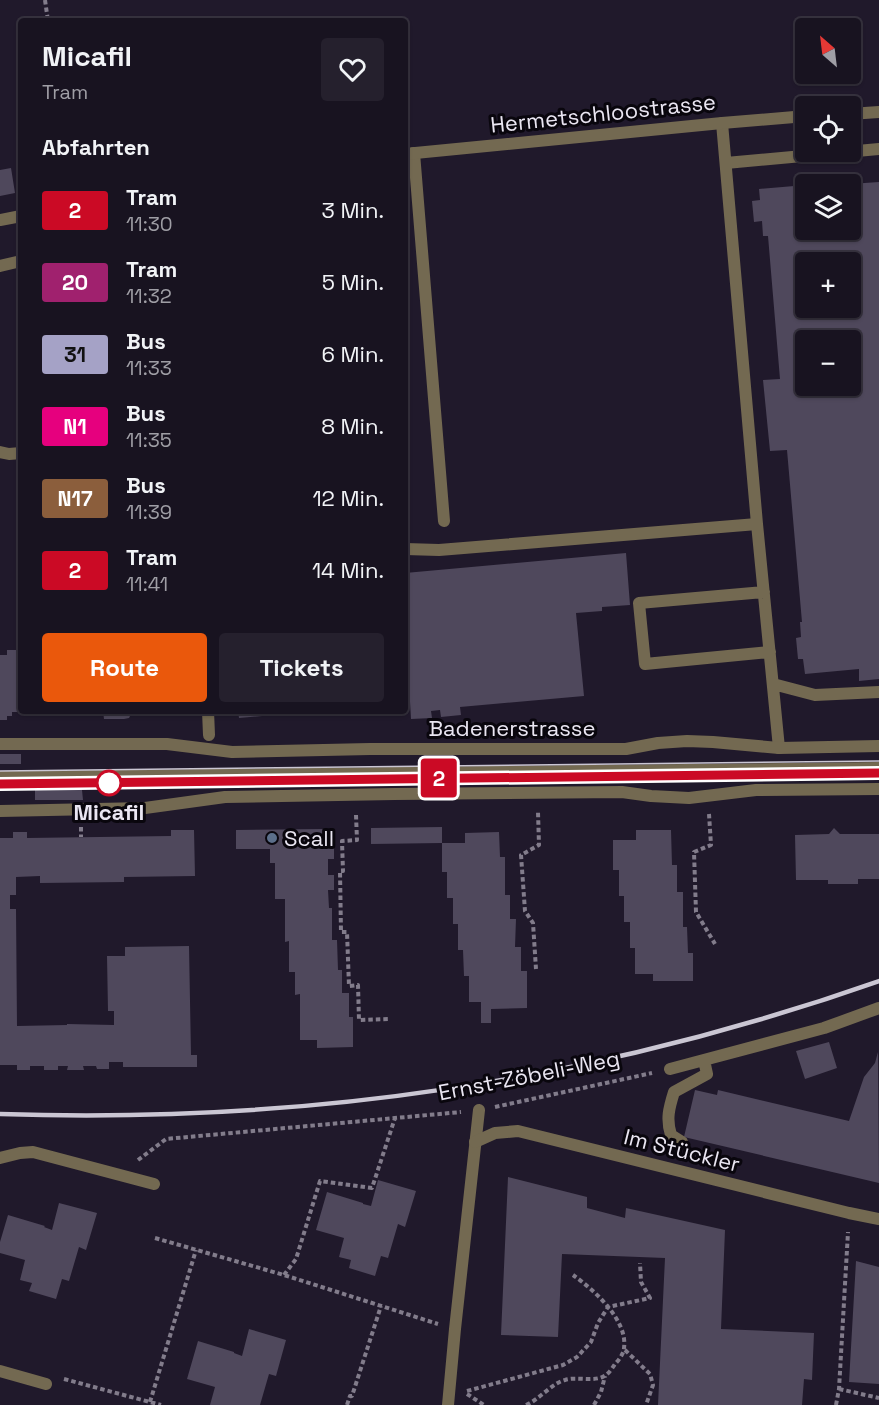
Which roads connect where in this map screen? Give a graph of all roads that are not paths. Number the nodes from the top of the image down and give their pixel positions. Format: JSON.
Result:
{"nodes":[{"id":1,"x":879,"y":112,"type":"edge"},
{"id":2,"x":861,"y":113,"type":"edge"},
{"id":3,"x":795,"y":117,"type":"edge"},
{"id":4,"x":722,"y":123,"type":"junction"},
{"id":5,"x":879,"y":149,"type":"edge"},
{"id":6,"x":409,"y":154,"type":"edge"},
{"id":7,"x":726,"y":163,"type":"junction"},
{"id":8,"x":18,"y":217,"type":"edge"},
{"id":9,"x":0,"y":220,"type":"edge"},
{"id":10,"x":18,"y":262,"type":"edge"},
{"id":11,"x":0,"y":266,"type":"edge"},
{"id":12,"x":0,"y":452,"type":"edge"},
{"id":13,"x":18,"y":453,"type":"edge"},
{"id":14,"x":444,"y":521,"type":"dead end"},
{"id":15,"x":757,"y":524,"type":"junction"},
{"id":16,"x":408,"y":549,"type":"edge"},
{"id":17,"x":764,"y":591,"type":"junction"},
{"id":18,"x":770,"y":652,"type":"junction"},
{"id":19,"x":773,"y":684,"type":"junction"},
{"id":20,"x":879,"y":692,"type":"edge"},
{"id":21,"x":208,"y":714,"type":"edge"},
{"id":22,"x":209,"y":735,"type":"dead end"},
{"id":23,"x":0,"y":744,"type":"edge"},
{"id":24,"x":879,"y":746,"type":"edge"},
{"id":25,"x":779,"y":748,"type":"junction"},
{"id":26,"x":879,"y":768,"type":"edge"},
{"id":27,"x":0,"y":777,"type":"edge"},
{"id":28,"x":879,"y":789,"type":"edge"},
{"id":29,"x":0,"y":811,"type":"edge"},
{"id":30,"x":879,"y":1008,"type":"edge"},
{"id":31,"x":704,"y":1060,"type":"junction"},
{"id":32,"x":670,"y":1069,"type":"road end"},
{"id":33,"x":479,"y":1110,"type":"road end"},
{"id":34,"x":475,"y":1142,"type":"junction"},
{"id":35,"x":682,"y":1142,"type":"dead end"},
{"id":36,"x":0,"y":1158,"type":"edge"},
{"id":37,"x":154,"y":1184,"type":"dead end"},
{"id":38,"x":879,"y":1219,"type":"edge"},
{"id":39,"x":0,"y":1371,"type":"edge"},
{"id":40,"x":46,"y":1384,"type":"road end"},
{"id":41,"x":448,"y":1405,"type":"edge"}],
"edges":[{"from":1,"to":2,"type":"street"},
{"from":3,"to":4,"type":"street","name":"Hermetschloostrasse"},
{"from":4,"to":6,"type":"street","name":"Hermetschloostrasse"},
{"from":4,"to":7,"type":"street"},
{"from":5,"to":7,"type":"street"},
{"from":6,"to":14,"type":"street"},
{"from":7,"to":15,"type":"street"},
{"from":8,"to":9,"type":"street"},
{"from":10,"to":11,"type":"street"},
{"from":12,"to":13,"type":"street"},
{"from":15,"to":16,"type":"street"},
{"from":15,"to":17,"type":"street"},
{"from":17,"to":18,"type":"street"},
{"from":17,"to":18,"type":"street"},
{"from":18,"to":19,"type":"street"},
{"from":19,"to":20,"type":"street"},
{"from":19,"to":25,"type":"street"},
{"from":21,"to":22,"type":"street"},
{"from":23,"to":25,"type":"street","name":"Badenerstrasse"},
{"from":24,"to":25,"type":"street","name":"Badenerstrasse"},
{"from":26,"to":27,"type":"street"},
{"from":28,"to":29,"type":"street"},
{"from":30,"to":31,"type":"street"},
{"from":31,"to":32,"type":"street"},
{"from":31,"to":35,"type":"street"},
{"from":33,"to":34,"type":"street"},
{"from":34,"to":38,"type":"street","name":"Im Stückler"},
{"from":34,"to":41,"type":"street"},
{"from":36,"to":37,"type":"street"},
{"from":39,"to":40,"type":"street"}]}
